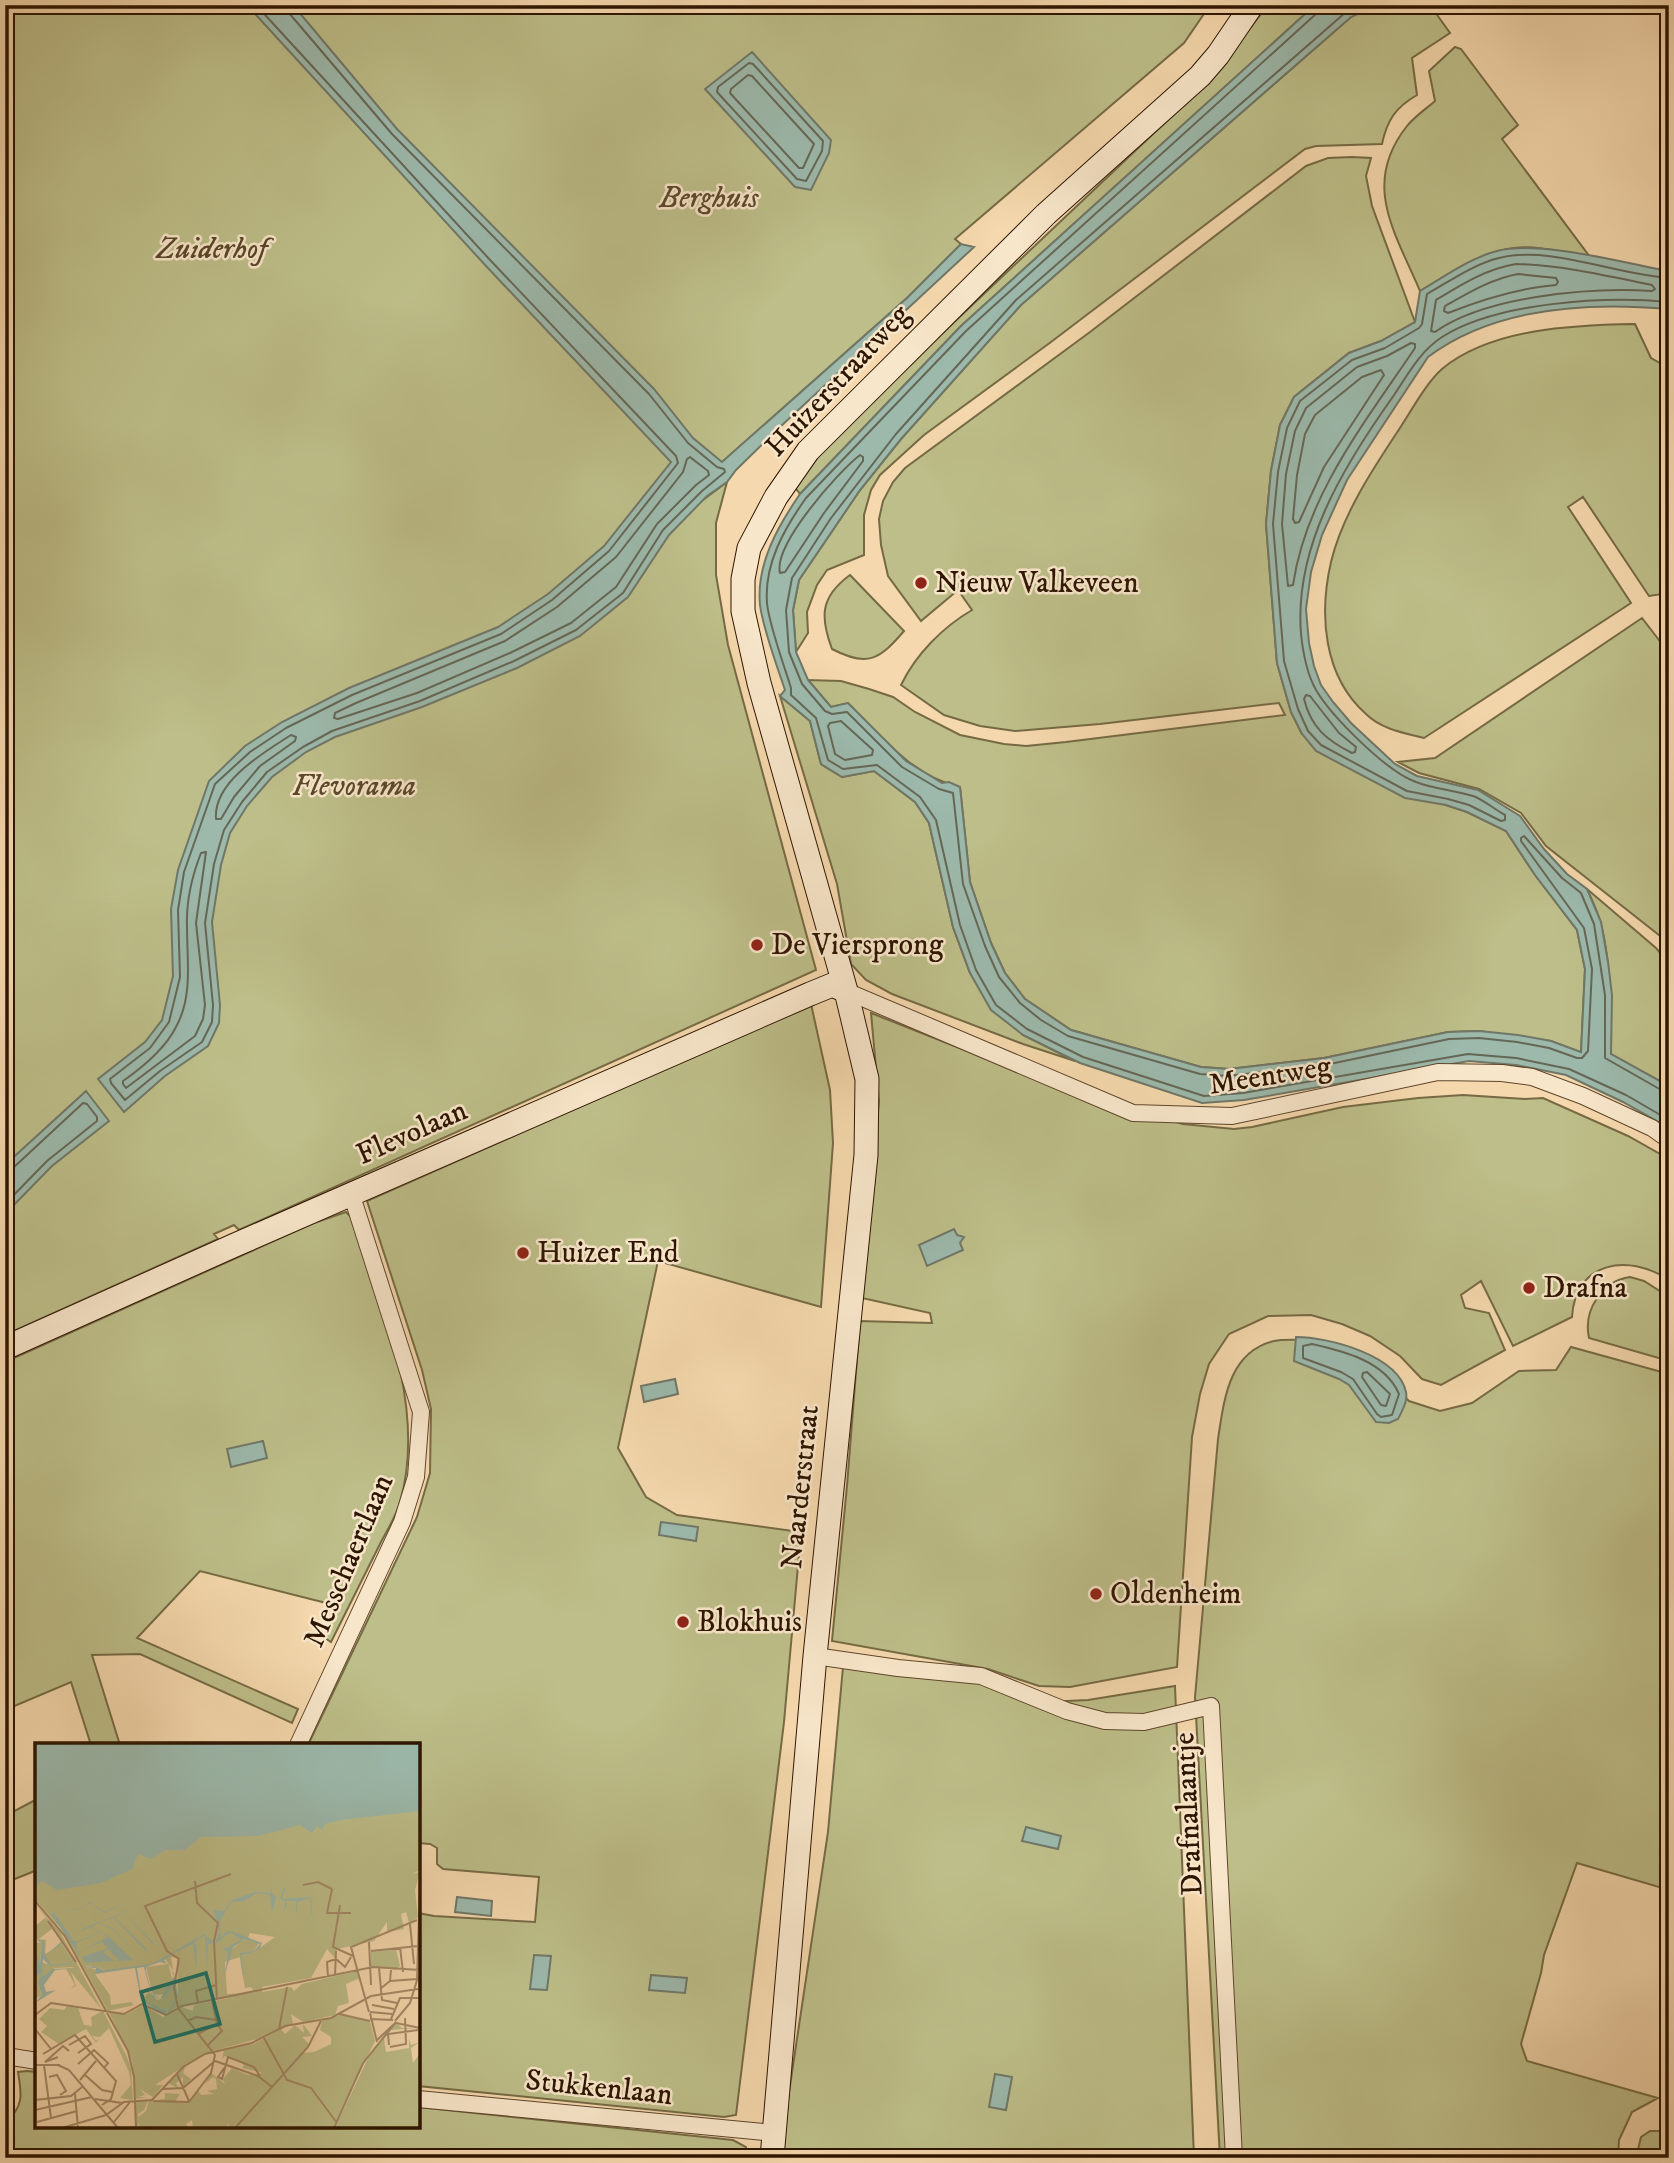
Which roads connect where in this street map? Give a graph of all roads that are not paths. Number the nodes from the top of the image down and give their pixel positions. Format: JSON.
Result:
{"nodes":[{"id":1,"x":1252,"y":5,"type":"edge"},
{"id":2,"x":846,"y":991,"type":"junction"},
{"id":3,"x":1669,"y":1140,"type":"edge"},
{"id":4,"x":351,"y":1193,"type":"junction"},
{"id":5,"x":5,"y":1348,"type":"edge"},
{"id":6,"x":815,"y":1656,"type":"junction"},
{"id":7,"x":299,"y":1743,"type":"edge"},
{"id":8,"x":6,"y":2054,"type":"edge"},
{"id":9,"x":35,"y":2061,"type":"edge"},
{"id":10,"x":5,"y":2094,"type":"edge"},
{"id":11,"x":420,"y":2099,"type":"edge"},
{"id":12,"x":774,"y":2133,"type":"junction"},
{"id":13,"x":772,"y":2158,"type":"edge"},
{"id":14,"x":1234,"y":2158,"type":"edge"}],
"edges":[{"from":1,"to":2,"type":"street","name":"Huizerstraatweg"},
{"from":2,"to":3,"type":"street","name":"Meentweg"},
{"from":2,"to":4,"type":"street","name":"Flevolaan"},
{"from":2,"to":6,"type":"street","name":"Naarderstraat"},
{"from":4,"to":5,"type":"street","name":"Flevolaan"},
{"from":4,"to":7,"type":"street","name":"Messchaertlaan"},
{"from":6,"to":12,"type":"street","name":"Naarderstraat"},
{"from":6,"to":14,"type":"street","name":"Drafnalaantje"},
{"from":8,"to":9,"type":"street"},
{"from":8,"to":10,"type":"street"},
{"from":11,"to":12,"type":"street","name":"Stukkenlaan"},
{"from":12,"to":13,"type":"street","name":"Naarderstraat"}]}
